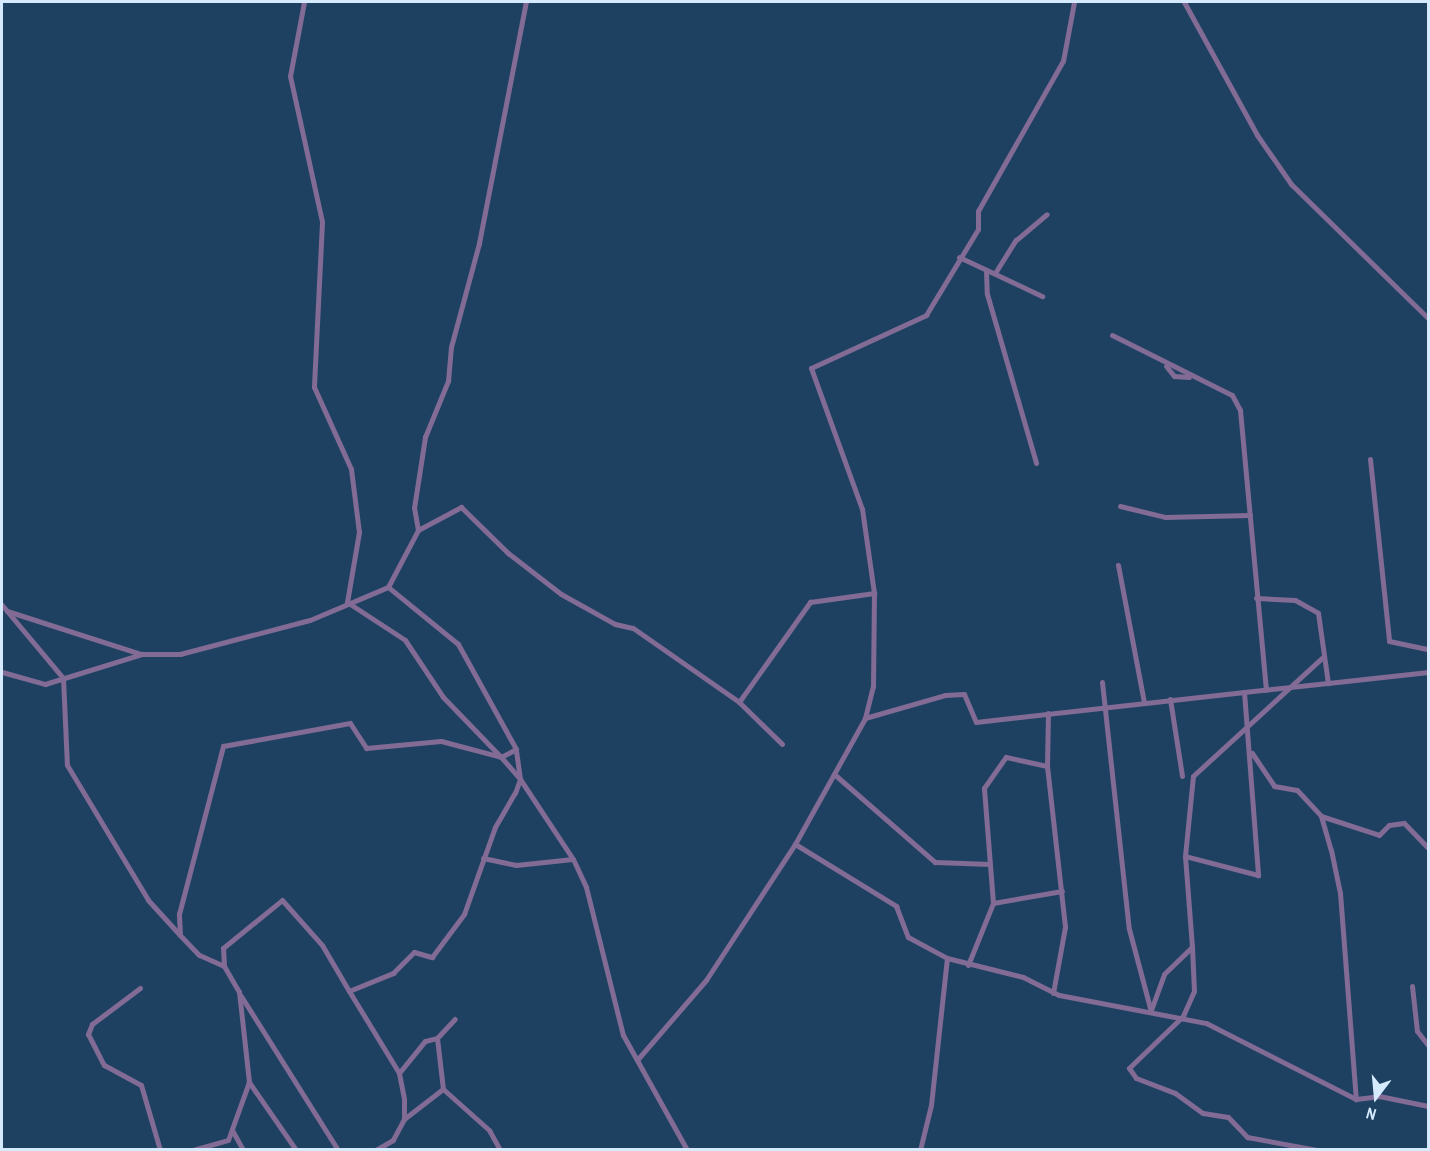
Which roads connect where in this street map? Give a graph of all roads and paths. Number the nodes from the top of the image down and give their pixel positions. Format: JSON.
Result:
{"nodes":[{"id":1,"x":304,"y":2,"type":"edge"},
{"id":2,"x":526,"y":2,"type":"edge"},
{"id":3,"x":1074,"y":2,"type":"edge"},
{"id":4,"x":1184,"y":2,"type":"edge"},
{"id":5,"x":1047,"y":214,"type":"dead end"},
{"id":6,"x":959,"y":257,"type":"junction"},
{"id":7,"x":986,"y":271,"type":"junction"},
{"id":8,"x":995,"y":273,"type":"junction"},
{"id":9,"x":1042,"y":296,"type":"dead end"},
{"id":10,"x":1428,"y":318,"type":"edge"},
{"id":11,"x":1112,"y":335,"type":"dead end"},
{"id":12,"x":1370,"y":459,"type":"dead end"},
{"id":13,"x":1036,"y":463,"type":"dead end"},
{"id":14,"x":1120,"y":506,"type":"dead end"},
{"id":15,"x":1250,"y":515,"type":"junction"},
{"id":16,"x":418,"y":530,"type":"junction"},
{"id":17,"x":1118,"y":565,"type":"dead end"},
{"id":18,"x":388,"y":587,"type":"junction"},
{"id":19,"x":874,"y":593,"type":"junction"},
{"id":20,"x":1256,"y":597,"type":"junction"},
{"id":21,"x":347,"y":602,"type":"junction"},
{"id":22,"x":2,"y":605,"type":"edge"},
{"id":23,"x":4,"y":611,"type":"edge"},
{"id":24,"x":1428,"y":649,"type":"edge"},
{"id":25,"x":142,"y":654,"type":"junction"},
{"id":26,"x":1323,"y":657,"type":"junction"},
{"id":27,"x":2,"y":672,"type":"edge"},
{"id":28,"x":1428,"y":672,"type":"edge"},
{"id":29,"x":63,"y":678,"type":"junction"},
{"id":30,"x":1102,"y":681,"type":"dead end"},
{"id":31,"x":1328,"y":683,"type":"junction"},
{"id":32,"x":1291,"y":686,"type":"junction"},
{"id":33,"x":1266,"y":690,"type":"junction"},
{"id":34,"x":1244,"y":692,"type":"junction"},
{"id":35,"x":1170,"y":699,"type":"junction"},
{"id":36,"x":739,"y":702,"type":"junction"},
{"id":37,"x":1144,"y":702,"type":"junction"},
{"id":38,"x":1108,"y":708,"type":"junction"},
{"id":39,"x":1048,"y":713,"type":"junction"},
{"id":40,"x":865,"y":718,"type":"junction"},
{"id":41,"x":1248,"y":726,"type":"junction"},
{"id":42,"x":782,"y":744,"type":"dead end"},
{"id":43,"x":1250,"y":746,"type":"junction"},
{"id":44,"x":516,"y":749,"type":"junction"},
{"id":45,"x":501,"y":757,"type":"junction"},
{"id":46,"x":1047,"y":766,"type":"junction"},
{"id":47,"x":834,"y":774,"type":"junction"},
{"id":48,"x":1182,"y":776,"type":"dead end"},
{"id":49,"x":520,"y":779,"type":"junction"},
{"id":50,"x":1321,"y":816,"type":"junction"},
{"id":51,"x":795,"y":844,"type":"junction"},
{"id":52,"x":1428,"y":848,"type":"edge"},
{"id":53,"x":1185,"y":856,"type":"junction"},
{"id":54,"x":483,"y":858,"type":"junction"},
{"id":55,"x":573,"y":859,"type":"junction"},
{"id":56,"x":990,"y":864,"type":"junction"},
{"id":57,"x":1062,"y":891,"type":"junction"},
{"id":58,"x":993,"y":903,"type":"junction"},
{"id":59,"x":180,"y":935,"type":"junction"},
{"id":60,"x":1192,"y":947,"type":"junction"},
{"id":61,"x":946,"y":958,"type":"junction"},
{"id":62,"x":968,"y":965,"type":"junction"},
{"id":63,"x":224,"y":966,"type":"junction"},
{"id":64,"x":1412,"y":986,"type":"dead end"},
{"id":65,"x":140,"y":988,"type":"dead end"},
{"id":66,"x":349,"y":991,"type":"junction"},
{"id":67,"x":239,"y":992,"type":"junction"},
{"id":68,"x":1053,"y":993,"type":"junction"},
{"id":69,"x":1151,"y":1010,"type":"junction"},
{"id":70,"x":1183,"y":1016,"type":"junction"},
{"id":71,"x":455,"y":1019,"type":"dead end"},
{"id":72,"x":437,"y":1038,"type":"junction"},
{"id":73,"x":1428,"y":1046,"type":"edge"},
{"id":74,"x":637,"y":1060,"type":"junction"},
{"id":75,"x":399,"y":1073,"type":"junction"},
{"id":76,"x":249,"y":1082,"type":"junction"},
{"id":77,"x":443,"y":1089,"type":"junction"},
{"id":78,"x":1356,"y":1099,"type":"junction"},
{"id":79,"x":1428,"y":1106,"type":"edge"},
{"id":80,"x":404,"y":1119,"type":"junction"},
{"id":81,"x":231,"y":1130,"type":"junction"},
{"id":82,"x":160,"y":1149,"type":"edge"},
{"id":83,"x":193,"y":1149,"type":"edge"},
{"id":84,"x":243,"y":1149,"type":"edge"},
{"id":85,"x":296,"y":1149,"type":"edge"},
{"id":86,"x":338,"y":1149,"type":"edge"},
{"id":87,"x":376,"y":1149,"type":"edge"},
{"id":88,"x":500,"y":1149,"type":"edge"},
{"id":89,"x":687,"y":1149,"type":"edge"},
{"id":90,"x":920,"y":1149,"type":"edge"},
{"id":91,"x":1317,"y":1149,"type":"edge"}],
"edges":[{"from":1,"to":21,"type":"street"},
{"from":2,"to":16,"type":"street"},
{"from":3,"to":6,"type":"street"},
{"from":4,"to":10,"type":"street"},
{"from":5,"to":8,"type":"street"},
{"from":6,"to":7,"type":"street"},
{"from":6,"to":19,"type":"street"},
{"from":7,"to":8,"type":"street"},
{"from":7,"to":13,"type":"street"},
{"from":8,"to":9,"type":"street"},
{"from":11,"to":15,"type":"street"},
{"from":12,"to":24,"type":"street"},
{"from":14,"to":15,"type":"street"},
{"from":15,"to":20,"type":"street"},
{"from":16,"to":18,"type":"street"},
{"from":16,"to":36,"type":"street"},
{"from":17,"to":37,"type":"street"},
{"from":18,"to":21,"type":"street"},
{"from":18,"to":44,"type":"street"},
{"from":19,"to":36,"type":"street"},
{"from":19,"to":40,"type":"street"},
{"from":20,"to":26,"type":"street"},
{"from":20,"to":33,"type":"street"},
{"from":21,"to":25,"type":"street"},
{"from":21,"to":45,"type":"street"},
{"from":22,"to":23,"type":"street"},
{"from":23,"to":25,"type":"street"},
{"from":23,"to":29,"type":"street"},
{"from":25,"to":29,"type":"street"},
{"from":26,"to":31,"type":"street"},
{"from":26,"to":32,"type":"street"},
{"from":27,"to":29,"type":"street"},
{"from":28,"to":31,"type":"street"},
{"from":29,"to":59,"type":"street"},
{"from":30,"to":38,"type":"street"},
{"from":31,"to":32,"type":"street"},
{"from":32,"to":33,"type":"street"},
{"from":32,"to":41,"type":"street"},
{"from":33,"to":34,"type":"street"},
{"from":34,"to":35,"type":"street"},
{"from":34,"to":41,"type":"street"},
{"from":35,"to":37,"type":"street"},
{"from":35,"to":48,"type":"street"},
{"from":36,"to":42,"type":"street"},
{"from":37,"to":38,"type":"street"},
{"from":38,"to":39,"type":"street"},
{"from":38,"to":69,"type":"street"},
{"from":39,"to":40,"type":"street"},
{"from":39,"to":46,"type":"street"},
{"from":40,"to":47,"type":"street"},
{"from":41,"to":43,"type":"street"},
{"from":41,"to":53,"type":"street"},
{"from":43,"to":50,"type":"street"},
{"from":43,"to":53,"type":"street"},
{"from":44,"to":45,"type":"street"},
{"from":44,"to":49,"type":"street"},
{"from":45,"to":49,"type":"street"},
{"from":45,"to":59,"type":"street"},
{"from":46,"to":56,"type":"street"},
{"from":46,"to":57,"type":"street"},
{"from":47,"to":51,"type":"street"},
{"from":47,"to":56,"type":"street"},
{"from":49,"to":54,"type":"street"},
{"from":49,"to":55,"type":"street"},
{"from":50,"to":52,"type":"street"},
{"from":50,"to":78,"type":"street"},
{"from":51,"to":61,"type":"street"},
{"from":51,"to":74,"type":"street"},
{"from":53,"to":60,"type":"street"},
{"from":54,"to":55,"type":"street"},
{"from":54,"to":66,"type":"street"},
{"from":55,"to":74,"type":"street"},
{"from":56,"to":58,"type":"street"},
{"from":57,"to":58,"type":"street"},
{"from":57,"to":68,"type":"street"},
{"from":58,"to":62,"type":"street"},
{"from":59,"to":63,"type":"street"},
{"from":60,"to":69,"type":"street"},
{"from":60,"to":70,"type":"street"},
{"from":61,"to":62,"type":"street"},
{"from":61,"to":90,"type":"street"},
{"from":62,"to":68,"type":"street"},
{"from":63,"to":66,"type":"street"},
{"from":63,"to":67,"type":"street"},
{"from":64,"to":73,"type":"street"},
{"from":65,"to":82,"type":"street"},
{"from":66,"to":75,"type":"street"},
{"from":67,"to":76,"type":"street"},
{"from":67,"to":86,"type":"street"},
{"from":68,"to":69,"type":"street"},
{"from":69,"to":70,"type":"street"},
{"from":70,"to":78,"type":"street"},
{"from":70,"to":91,"type":"street"},
{"from":71,"to":72,"type":"street"},
{"from":72,"to":75,"type":"street"},
{"from":72,"to":77,"type":"street"},
{"from":74,"to":89,"type":"street"},
{"from":75,"to":80,"type":"street"},
{"from":76,"to":81,"type":"street"},
{"from":76,"to":85,"type":"street"},
{"from":77,"to":80,"type":"street"},
{"from":77,"to":88,"type":"street"},
{"from":78,"to":79,"type":"street"},
{"from":80,"to":87,"type":"street"},
{"from":81,"to":83,"type":"street"},
{"from":81,"to":84,"type":"street"}]}
